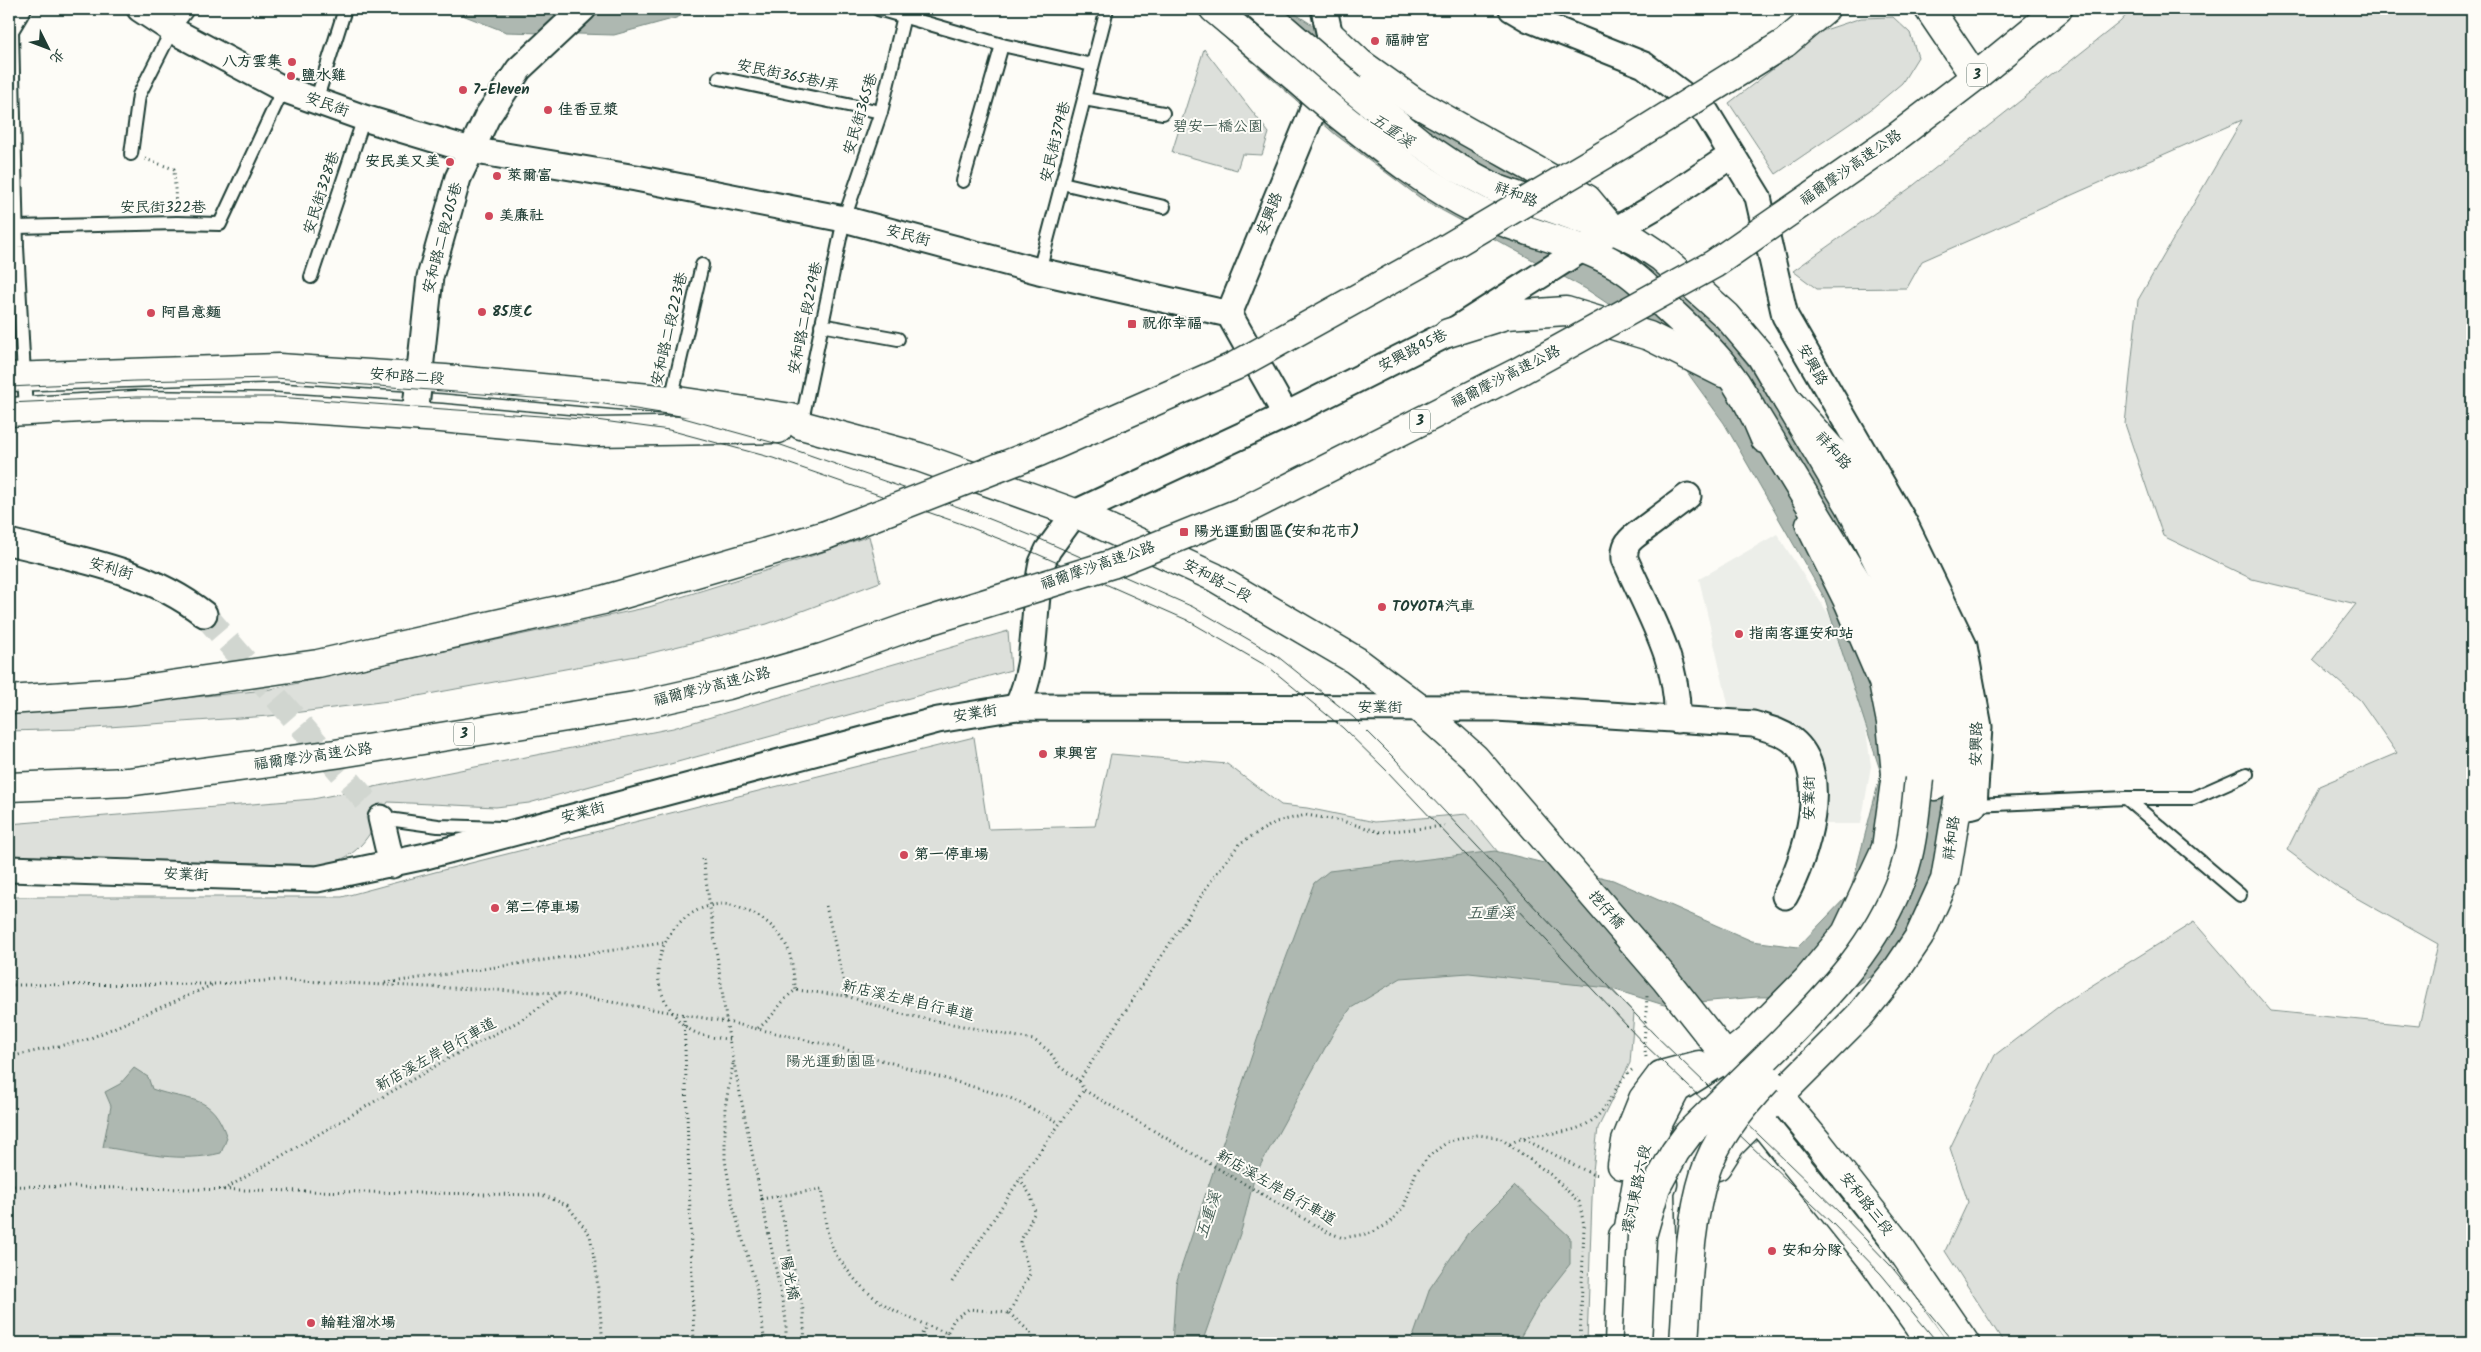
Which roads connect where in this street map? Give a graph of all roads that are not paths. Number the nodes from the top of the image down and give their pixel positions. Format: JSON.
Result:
{"nodes":[{"id":1,"x":25,"y":9,"type":"edge"},
{"id":2,"x":140,"y":9,"type":"edge"},
{"id":3,"x":188,"y":9,"type":"edge"},
{"id":4,"x":345,"y":9,"type":"edge"},
{"id":5,"x":583,"y":9,"type":"edge"},
{"id":6,"x":878,"y":9,"type":"edge"},
{"id":7,"x":1107,"y":9,"type":"edge"},
{"id":8,"x":1214,"y":9,"type":"edge"},
{"id":9,"x":1261,"y":9,"type":"edge"},
{"id":10,"x":1324,"y":9,"type":"edge"},
{"id":11,"x":1512,"y":9,"type":"edge"},
{"id":12,"x":1826,"y":9,"type":"edge"},
{"id":13,"x":1929,"y":9,"type":"edge"},
{"id":14,"x":2058,"y":9,"type":"edge"},
{"id":15,"x":904,"y":16,"type":"junction"},
{"id":16,"x":172,"y":30,"type":"junction"},
{"id":17,"x":10,"y":31,"type":"edge"},
{"id":18,"x":1331,"y":41,"type":"junction"},
{"id":19,"x":1002,"y":46,"type":"junction"},
{"id":20,"x":1092,"y":65,"type":"junction"},
{"id":21,"x":1975,"y":77,"type":"junction"},
{"id":22,"x":719,"y":78,"type":"dead end"},
{"id":23,"x":283,"y":89,"type":"junction"},
{"id":24,"x":1084,"y":98,"type":"junction"},
{"id":25,"x":316,"y":100,"type":"junction"},
{"id":26,"x":881,"y":112,"type":"junction"},
{"id":27,"x":1162,"y":113,"type":"dead end"},
{"id":28,"x":364,"y":118,"type":"junction"},
{"id":29,"x":470,"y":150,"type":"junction"},
{"id":30,"x":131,"y":154,"type":"road end"},
{"id":31,"x":1732,"y":155,"type":"junction"},
{"id":32,"x":963,"y":181,"type":"dead end"},
{"id":33,"x":1062,"y":183,"type":"junction"},
{"id":34,"x":1164,"y":207,"type":"dead end"},
{"id":35,"x":844,"y":219,"type":"junction"},
{"id":36,"x":17,"y":227,"type":"junction"},
{"id":37,"x":1614,"y":230,"type":"junction"},
{"id":38,"x":13,"y":247,"type":"edge"},
{"id":39,"x":1582,"y":250,"type":"junction"},
{"id":40,"x":702,"y":265,"type":"dead end"},
{"id":41,"x":1039,"y":271,"type":"junction"},
{"id":42,"x":311,"y":277,"type":"dead end"},
{"id":43,"x":1229,"y":314,"type":"junction"},
{"id":44,"x":821,"y":325,"type":"junction"},
{"id":45,"x":1448,"y":334,"type":"junction"},
{"id":46,"x":898,"y":339,"type":"dead end"},
{"id":47,"x":16,"y":377,"type":"edge"},
{"id":48,"x":418,"y":377,"type":"junction"},
{"id":49,"x":1735,"y":378,"type":"junction"},
{"id":50,"x":671,"y":400,"type":"junction"},
{"id":51,"x":1786,"y":400,"type":"junction"},
{"id":52,"x":17,"y":412,"type":"edge"},
{"id":53,"x":1286,"y":415,"type":"junction"},
{"id":54,"x":415,"y":416,"type":"junction"},
{"id":55,"x":1756,"y":416,"type":"junction"},
{"id":56,"x":801,"y":425,"type":"junction"},
{"id":57,"x":1688,"y":496,"type":"dead end"},
{"id":58,"x":1075,"y":513,"type":"junction"},
{"id":59,"x":9,"y":542,"type":"edge"},
{"id":60,"x":204,"y":614,"type":"tunnel mouth"},
{"id":61,"x":9,"y":700,"type":"edge"},
{"id":62,"x":1017,"y":707,"type":"junction"},
{"id":63,"x":1419,"y":708,"type":"junction"},
{"id":64,"x":1677,"y":720,"type":"junction"},
{"id":65,"x":2247,"y":774,"type":"dead end"},
{"id":66,"x":1927,"y":783,"type":"junction"},
{"id":67,"x":9,"y":787,"type":"edge"},
{"id":68,"x":1502,"y":789,"type":"joint"},
{"id":69,"x":2126,"y":798,"type":"junction"},
{"id":70,"x":1965,"y":806,"type":"junction"},
{"id":71,"x":381,"y":818,"type":"joint"},
{"id":72,"x":524,"y":829,"type":"junction"},
{"id":73,"x":392,"y":864,"type":"junction"},
{"id":74,"x":9,"y":869,"type":"edge"},
{"id":75,"x":2240,"y":895,"type":"dead end"},
{"id":76,"x":1785,"y":896,"type":"dead end"},
{"id":77,"x":1777,"y":1011,"type":"junction"},
{"id":78,"x":1707,"y":1032,"type":"joint"},
{"id":79,"x":1821,"y":1054,"type":"junction"},
{"id":80,"x":1727,"y":1057,"type":"junction"},
{"id":81,"x":1748,"y":1084,"type":"junction"},
{"id":82,"x":1780,"y":1096,"type":"junction"},
{"id":83,"x":1758,"y":1117,"type":"junction"},
{"id":84,"x":1655,"y":1129,"type":"junction"},
{"id":85,"x":1849,"y":1183,"type":"junction"},
{"id":86,"x":1826,"y":1202,"type":"junction"},
{"id":87,"x":1624,"y":1255,"type":"junction"},
{"id":88,"x":1654,"y":1292,"type":"junction"},
{"id":89,"x":1619,"y":1343,"type":"edge"},
{"id":90,"x":1637,"y":1343,"type":"edge"},
{"id":91,"x":1643,"y":1343,"type":"edge"},
{"id":92,"x":1658,"y":1343,"type":"edge"},
{"id":93,"x":1684,"y":1343,"type":"edge"},
{"id":94,"x":1688,"y":1343,"type":"edge"},
{"id":95,"x":1931,"y":1343,"type":"edge"},
{"id":96,"x":1965,"y":1343,"type":"edge"}],
"edges":[{"from":1,"to":17,"type":"lane"},
{"from":2,"to":16,"type":"street","name":"安民街"},
{"from":3,"to":16,"type":"lane"},
{"from":4,"to":25,"type":"lane"},
{"from":5,"to":29,"type":"street"},
{"from":6,"to":15,"type":"lane"},
{"from":7,"to":20,"type":"lane"},
{"from":8,"to":39,"type":"main road","name":"祥和路","bridge":true},
{"from":9,"to":37,"type":"main road","name":"祥和路","bridge":true},
{"from":10,"to":18,"type":"street"},
{"from":11,"to":31,"type":"street","name":"安興路"},
{"from":12,"to":61,"type":"main road","bridge":true},
{"from":13,"to":21,"type":"main road"},
{"from":14,"to":21,"type":"main road","name":"福爾摩沙高速公路","number":"3"},
{"from":15,"to":19,"type":"lane"},
{"from":15,"to":26,"type":"lane","name":"安民街365巷"},
{"from":16,"to":23,"type":"street","name":"安民街"},
{"from":16,"to":30,"type":"lane"},
{"from":17,"to":36,"type":"lane"},
{"from":18,"to":37,"type":"main road"},
{"from":18,"to":43,"type":"street","name":"安興路","bridge":true},
{"from":19,"to":20,"type":"lane"},
{"from":19,"to":32,"type":"lane"},
{"from":20,"to":24,"type":"lane"},
{"from":21,"to":67,"type":"main road","name":"福爾摩沙高速公路","number":"3","bridge":true},
{"from":22,"to":26,"type":"lane","name":"安民街365巷1弄"},
{"from":23,"to":25,"type":"street","name":"安民街"},
{"from":23,"to":36,"type":"lane","name":"安民街322巷"},
{"from":24,"to":27,"type":"lane","name":"安民街379巷"},
{"from":24,"to":33,"type":"lane","name":"安民街379巷"},
{"from":25,"to":28,"type":"street","name":"安民街"},
{"from":26,"to":35,"type":"lane","name":"安民街365巷"},
{"from":28,"to":29,"type":"street","name":"安民街"},
{"from":28,"to":42,"type":"lane","name":"安民街328巷"},
{"from":29,"to":35,"type":"street","name":"安民街"},
{"from":29,"to":48,"type":"street","name":"安和路二段205巷"},
{"from":31,"to":37,"type":"street","name":"安興路95巷"},
{"from":31,"to":70,"type":"street","name":"安興路"},
{"from":33,"to":34,"type":"lane"},
{"from":33,"to":41,"type":"lane","name":"安民街379巷"},
{"from":35,"to":41,"type":"street","name":"安民街"},
{"from":35,"to":44,"type":"lane","name":"安和路二段229巷"},
{"from":36,"to":38,"type":"lane"},
{"from":37,"to":39,"type":"street","name":"安興路95巷"},
{"from":37,"to":51,"type":"main road","name":"祥和路"},
{"from":38,"to":47,"type":"lane"},
{"from":39,"to":45,"type":"street","name":"安興路95巷"},
{"from":39,"to":49,"type":"main road","name":"祥和路"},
{"from":40,"to":50,"type":"lane","name":"安和路二段223巷"},
{"from":41,"to":43,"type":"street","name":"安民街"},
{"from":43,"to":53,"type":"street"},
{"from":44,"to":46,"type":"lane"},
{"from":44,"to":56,"type":"lane","name":"安和路二段229巷"},
{"from":45,"to":49,"type":"main road"},
{"from":45,"to":53,"type":"street","name":"安興路95巷"},
{"from":47,"to":48,"type":"main road","name":"安和路二段"},
{"from":47,"to":52,"type":"lane"},
{"from":48,"to":50,"type":"main road","name":"安和路二段"},
{"from":48,"to":54,"type":"street","name":"安和路二段205巷"},
{"from":49,"to":55,"type":"main road","name":"祥和路"},
{"from":50,"to":56,"type":"main road","name":"安和路二段"},
{"from":51,"to":66,"type":"main road"},
{"from":51,"to":70,"type":"main road","name":"祥和路"},
{"from":52,"to":54,"type":"main road","name":"安和路二段"},
{"from":53,"to":58,"type":"street","name":"安興路95巷"},
{"from":54,"to":56,"type":"main road","name":"安和路二段"},
{"from":55,"to":66,"type":"main road"},
{"from":55,"to":77,"type":"main road","name":"祥和路"},
{"from":56,"to":58,"type":"main road","name":"安和路二段"},
{"from":57,"to":64,"type":"street"},
{"from":58,"to":62,"type":"street"},
{"from":58,"to":63,"type":"main road","name":"安和路二段"},
{"from":59,"to":60,"type":"street","name":"安利街"},
{"from":62,"to":63,"type":"street","name":"安業街"},
{"from":62,"to":72,"type":"street","name":"安業街"},
{"from":63,"to":64,"type":"street","name":"安業街"},
{"from":63,"to":68,"type":"main road","name":"安和路二段"},
{"from":64,"to":76,"type":"street","name":"安業街"},
{"from":65,"to":69,"type":"lane"},
{"from":66,"to":90,"type":"main road","bridge":true},
{"from":66,"to":93,"type":"main road","bridge":true},
{"from":68,"to":78,"type":"main road","name":"挖仔橋"},
{"from":69,"to":70,"type":"lane"},
{"from":69,"to":75,"type":"lane"},
{"from":70,"to":79,"type":"main road","name":"祥和路"},
{"from":71,"to":72,"type":"lane"},
{"from":71,"to":73,"type":"street"},
{"from":72,"to":73,"type":"street","name":"安業街"},
{"from":73,"to":74,"type":"street","name":"安業街"},
{"from":77,"to":79,"type":"main road"},
{"from":77,"to":80,"type":"main road","name":"祥和路"},
{"from":78,"to":80,"type":"main road","name":"安和路三段"},
{"from":79,"to":82,"type":"main road","name":"祥和路"},
{"from":80,"to":81,"type":"main road","name":"安和路三段"},
{"from":80,"to":84,"type":"main road","name":"環河東路六段"},
{"from":80,"to":87,"type":"main road","name":"環河東路六段"},
{"from":81,"to":82,"type":"main road"},
{"from":81,"to":83,"type":"main road","name":"安和路三段"},
{"from":81,"to":88,"type":"main road"},
{"from":82,"to":83,"type":"main road"},
{"from":82,"to":85,"type":"main road","name":"安和路三段"},
{"from":83,"to":86,"type":"main road","name":"安和路三段"},
{"from":83,"to":94,"type":"main road"},
{"from":84,"to":87,"type":"main road","name":"環河東路六段"},
{"from":84,"to":88,"type":"main road"},
{"from":85,"to":86,"type":"main road"},
{"from":85,"to":96,"type":"main road","name":"安和路三段"},
{"from":86,"to":95,"type":"main road","name":"安和路三段"},
{"from":87,"to":89,"type":"main road","name":"環河東路六段"},
{"from":88,"to":91,"type":"main road"},
{"from":88,"to":92,"type":"main road"}]}
